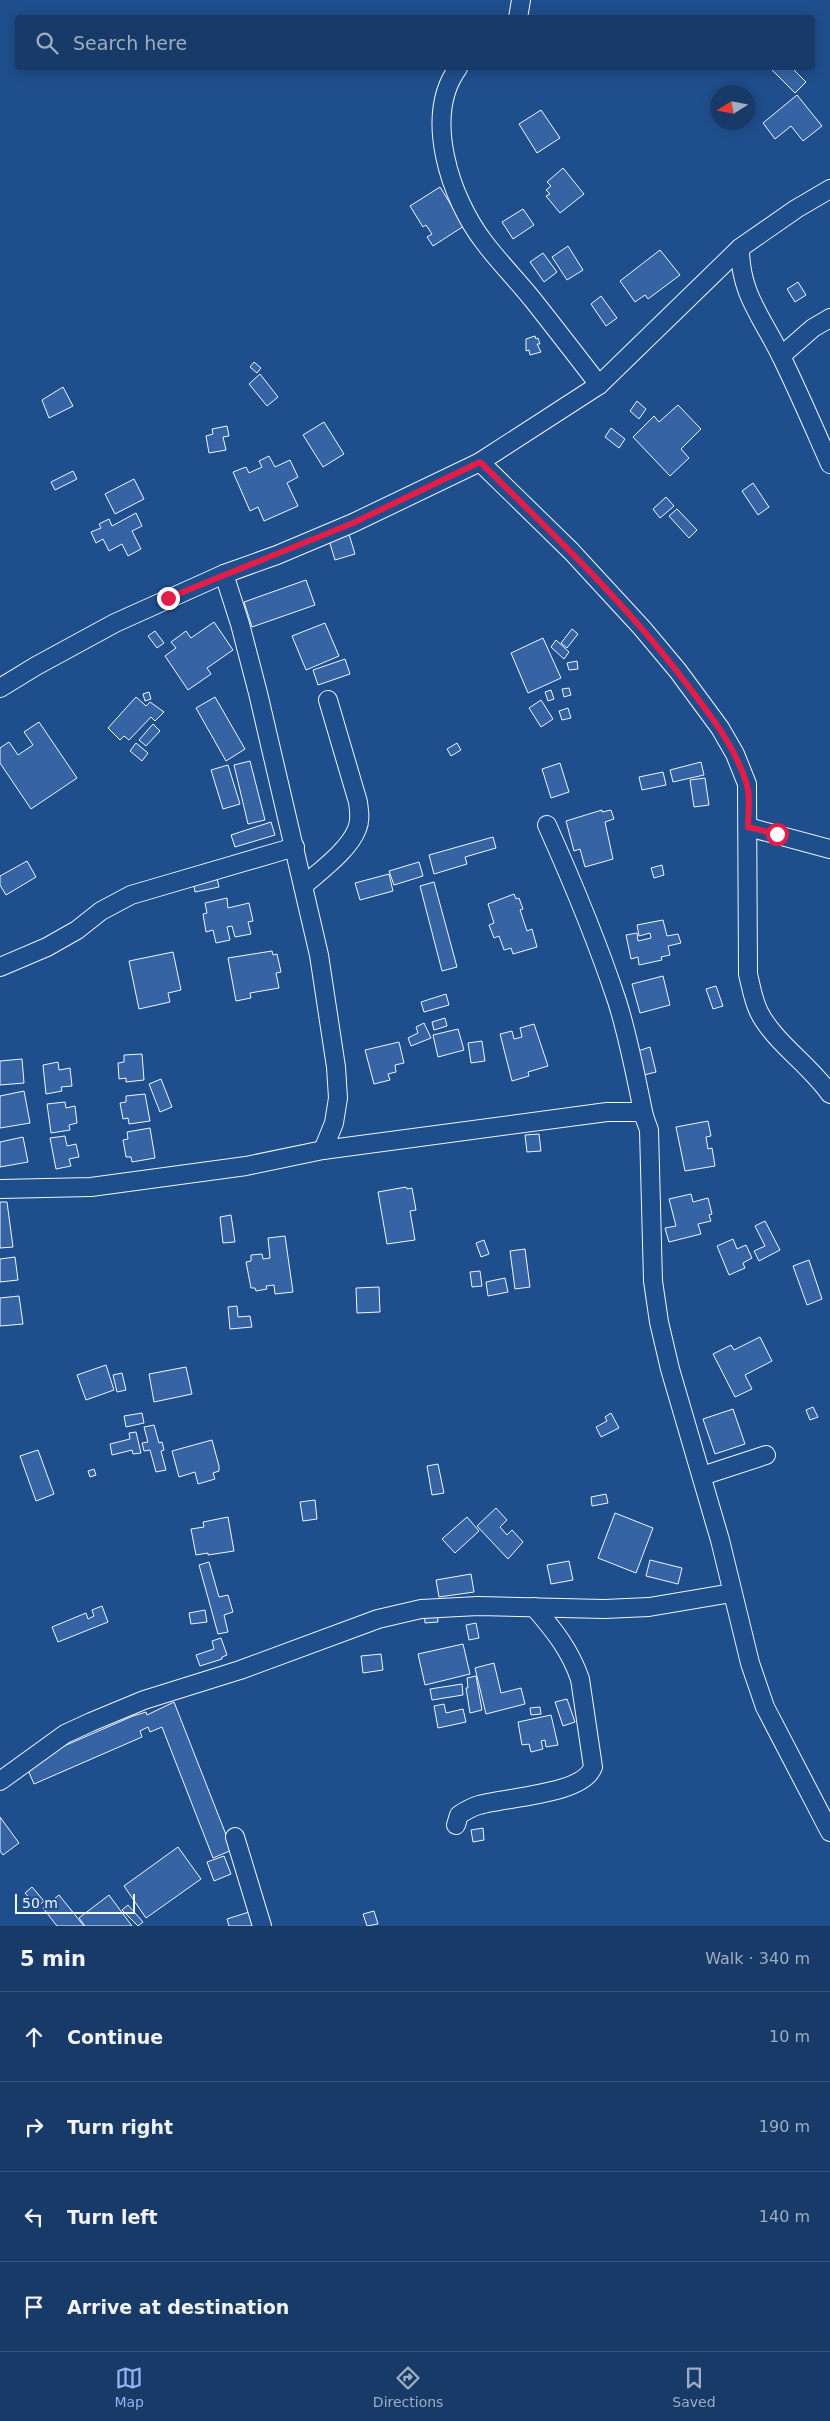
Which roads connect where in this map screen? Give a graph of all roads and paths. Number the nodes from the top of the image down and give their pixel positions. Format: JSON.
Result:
{"nodes":[{"id":1,"x":521,"y":0,"type":"edge"},
{"id":2,"x":518,"y":15,"type":"edge"},
{"id":3,"x":456,"y":70,"type":"edge"},
{"id":4,"x":830,"y":189,"type":"edge"},
{"id":5,"x":740,"y":248,"type":"junction"},
{"id":6,"x":830,"y":318,"type":"edge"},
{"id":7,"x":781,"y":356,"type":"junction"},
{"id":8,"x":599,"y":384,"type":"junction"},
{"id":9,"x":480,"y":462,"type":"junction"},
{"id":10,"x":830,"y":464,"type":"edge"},
{"id":11,"x":224,"y":574,"type":"junction"},
{"id":12,"x":0,"y":688,"type":"edge"},
{"id":13,"x":328,"y":700,"type":"dead end"},
{"id":14,"x":547,"y":825,"type":"dead end"},
{"id":15,"x":748,"y":827,"type":"junction"},
{"id":16,"x":295,"y":847,"type":"junction"},
{"id":17,"x":830,"y":849,"type":"edge"},
{"id":18,"x":303,"y":886,"type":"junction"},
{"id":19,"x":0,"y":967,"type":"edge"},
{"id":20,"x":830,"y":1094,"type":"edge"},
{"id":21,"x":644,"y":1116,"type":"junction"},
{"id":22,"x":323,"y":1150,"type":"junction"},
{"id":23,"x":0,"y":1189,"type":"edge"},
{"id":24,"x":766,"y":1456,"type":"dead end"},
{"id":25,"x":702,"y":1476,"type":"junction"},
{"id":26,"x":732,"y":1593,"type":"junction"},
{"id":27,"x":534,"y":1607,"type":"junction"},
{"id":28,"x":0,"y":1781,"type":"edge"},
{"id":29,"x":456,"y":1825,"type":"dead end"},
{"id":30,"x":830,"y":1832,"type":"edge"},
{"id":31,"x":235,"y":1837,"type":"dead end"},
{"id":32,"x":262,"y":1926,"type":"edge"}],
"edges":[{"from":1,"to":2,"type":"street"},
{"from":3,"to":8,"type":"street"},
{"from":4,"to":5,"type":"street"},
{"from":5,"to":7,"type":"street"},
{"from":5,"to":8,"type":"street"},
{"from":6,"to":7,"type":"street"},
{"from":7,"to":10,"type":"street"},
{"from":8,"to":9,"type":"street"},
{"from":9,"to":11,"type":"street"},
{"from":9,"to":15,"type":"street"},
{"from":11,"to":12,"type":"street"},
{"from":11,"to":16,"type":"street"},
{"from":13,"to":18,"type":"street"},
{"from":14,"to":21,"type":"street"},
{"from":15,"to":17,"type":"street"},
{"from":15,"to":20,"type":"street"},
{"from":16,"to":18,"type":"street"},
{"from":16,"to":19,"type":"street"},
{"from":18,"to":22,"type":"street"},
{"from":21,"to":22,"type":"street"},
{"from":21,"to":25,"type":"street"},
{"from":22,"to":23,"type":"street"},
{"from":24,"to":25,"type":"street"},
{"from":25,"to":26,"type":"street"},
{"from":26,"to":27,"type":"street"},
{"from":26,"to":30,"type":"street"},
{"from":27,"to":28,"type":"street"},
{"from":27,"to":29,"type":"street"},
{"from":31,"to":32,"type":"street"}]}
